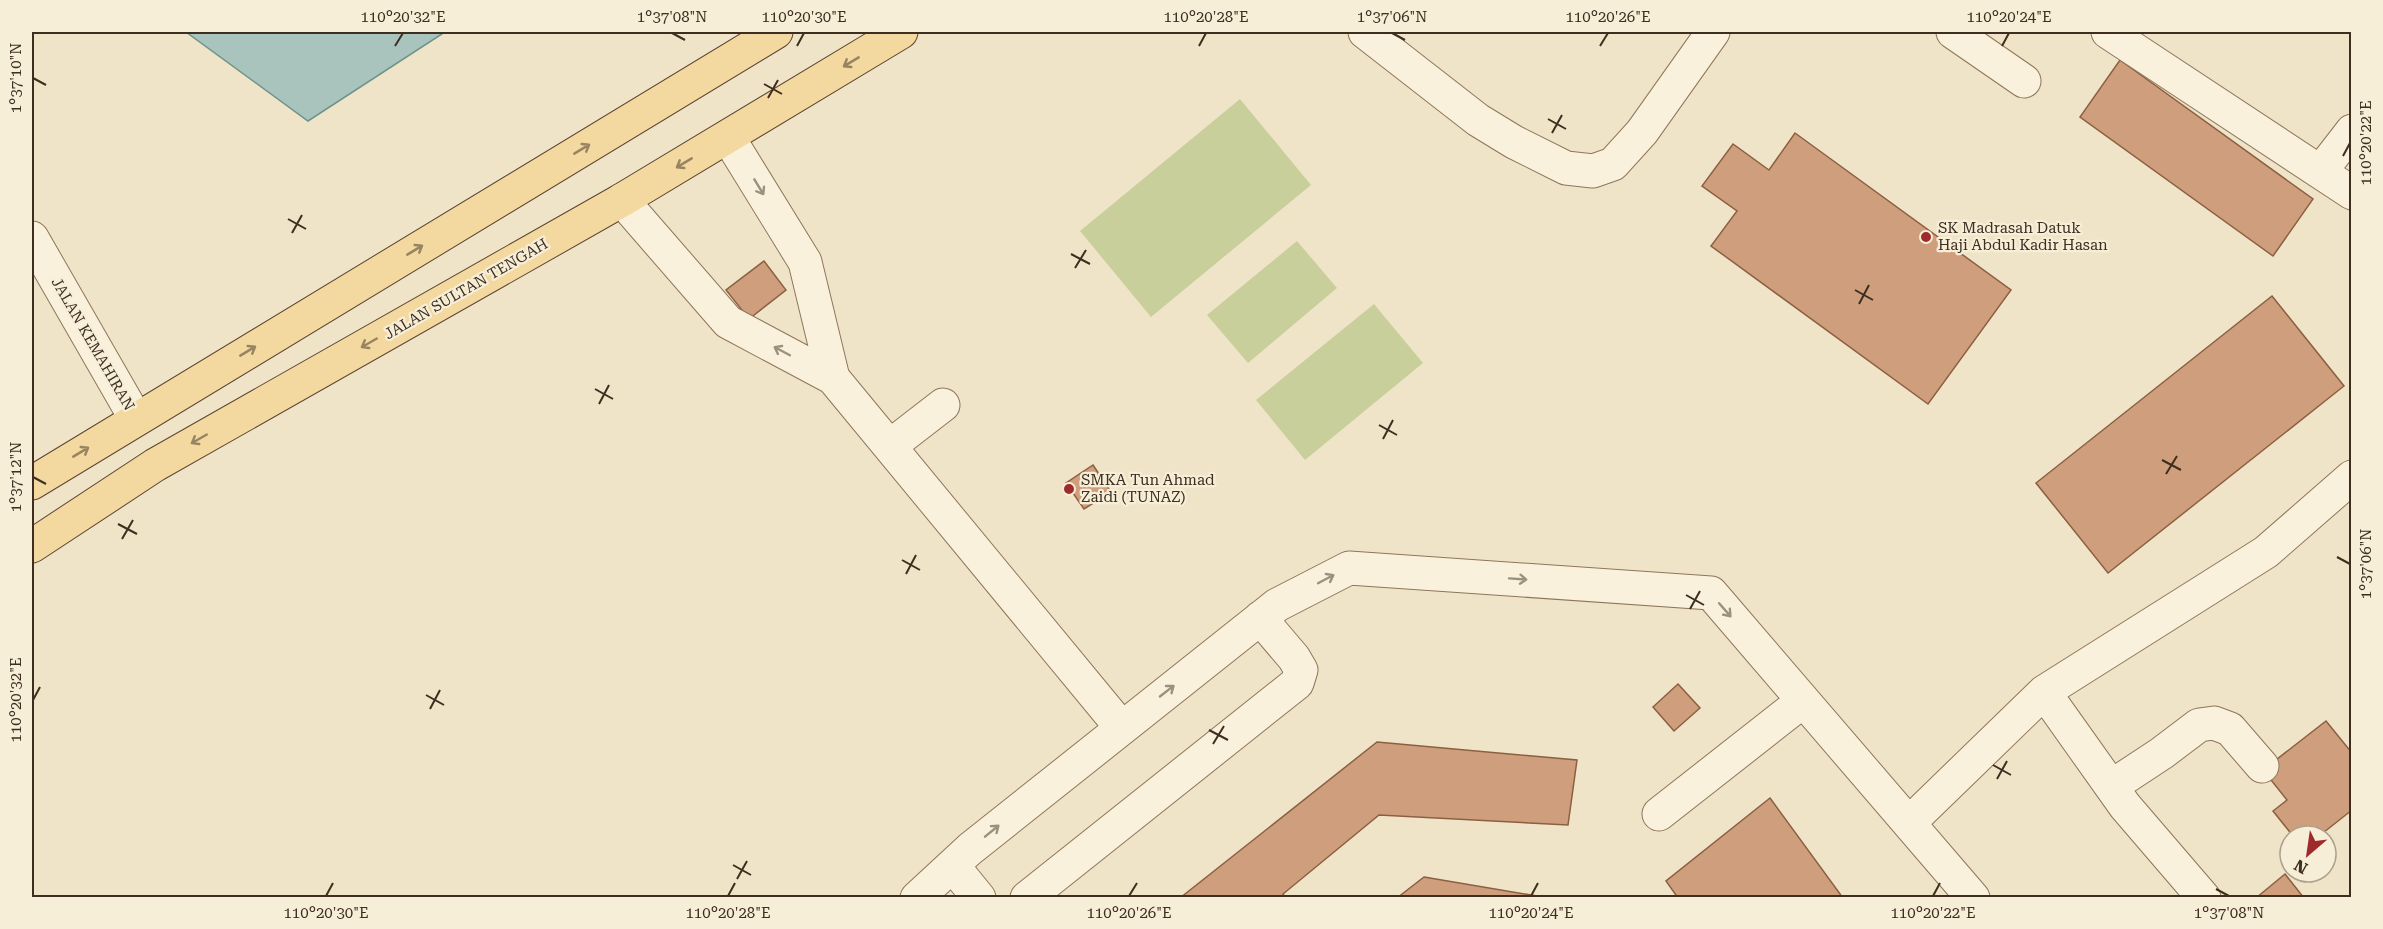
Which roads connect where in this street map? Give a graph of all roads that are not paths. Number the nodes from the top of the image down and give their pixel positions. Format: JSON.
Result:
{"nodes":[{"id":1,"x":776,"y":32,"type":"edge"},
{"id":2,"x":901,"y":32,"type":"edge"},
{"id":3,"x":1365,"y":32,"type":"edge"},
{"id":4,"x":1713,"y":32,"type":"edge"},
{"id":5,"x":1953,"y":32,"type":"edge"},
{"id":6,"x":2108,"y":32,"type":"edge"},
{"id":7,"x":2024,"y":81,"type":"dead end"},
{"id":8,"x":2352,"y":131,"type":"edge"},
{"id":9,"x":728,"y":137,"type":"junction"},
{"id":10,"x":2321,"y":171,"type":"junction"},
{"id":11,"x":2352,"y":193,"type":"edge"},
{"id":12,"x":622,"y":200,"type":"junction"},
{"id":13,"x":32,"y":238,"type":"edge"},
{"id":14,"x":833,"y":378,"type":"junction"},
{"id":15,"x":943,"y":405,"type":"dead end"},
{"id":16,"x":136,"y":419,"type":"junction"},
{"id":17,"x":890,"y":446,"type":"junction"},
{"id":18,"x":2352,"y":477,"type":"edge"},
{"id":19,"x":32,"y":483,"type":"edge"},
{"id":20,"x":32,"y":546,"type":"edge"},
{"id":21,"x":1260,"y":618,"type":"junction"},
{"id":22,"x":2044,"y":692,"type":"junction"},
{"id":23,"x":1803,"y":701,"type":"junction"},
{"id":24,"x":1121,"y":727,"type":"junction"},
{"id":25,"x":2262,"y":766,"type":"dead end"},
{"id":26,"x":2112,"y":786,"type":"junction"},
{"id":27,"x":1659,"y":814,"type":"dead end"},
{"id":28,"x":1909,"y":823,"type":"junction"},
{"id":29,"x":953,"y":866,"type":"junction"},
{"id":30,"x":917,"y":897,"type":"edge"},
{"id":31,"x":979,"y":897,"type":"edge"},
{"id":32,"x":1027,"y":897,"type":"edge"},
{"id":33,"x":1972,"y":897,"type":"edge"},
{"id":34,"x":2204,"y":897,"type":"edge"}],
"edges":[{"from":16,"to":1,"type":"main road","one_way":true},
{"from":2,"to":9,"type":"main road","name":"JALAN SULTAN TENGAH","one_way":true},
{"from":3,"to":4,"type":"lane"},
{"from":5,"to":7,"type":"lane"},
{"from":6,"to":10,"type":"lane"},
{"from":8,"to":10,"type":"lane"},
{"from":9,"to":12,"type":"main road","name":"JALAN SULTAN TENGAH","one_way":true},
{"from":9,"to":14,"type":"lane","one_way":true},
{"from":10,"to":11,"type":"lane"},
{"from":14,"to":12,"type":"lane","one_way":true},
{"from":12,"to":20,"type":"main road","name":"JALAN SULTAN TENGAH","one_way":true},
{"from":13,"to":16,"type":"lane","name":"JALAN KEMAHIRAN"},
{"from":14,"to":17,"type":"lane"},
{"from":15,"to":17,"type":"lane"},
{"from":19,"to":16,"type":"main road","one_way":true},
{"from":17,"to":24,"type":"lane"},
{"from":18,"to":22,"type":"lane"},
{"from":21,"to":23,"type":"lane","one_way":true},
{"from":24,"to":21,"type":"lane","one_way":true},
{"from":21,"to":32,"type":"lane"},
{"from":22,"to":26,"type":"lane"},
{"from":22,"to":28,"type":"lane"},
{"from":23,"to":27,"type":"lane"},
{"from":23,"to":28,"type":"lane"},
{"from":29,"to":24,"type":"lane","one_way":true},
{"from":25,"to":26,"type":"lane"},
{"from":26,"to":34,"type":"lane"},
{"from":28,"to":33,"type":"lane"},
{"from":29,"to":30,"type":"lane"},
{"from":29,"to":31,"type":"lane"}]}
